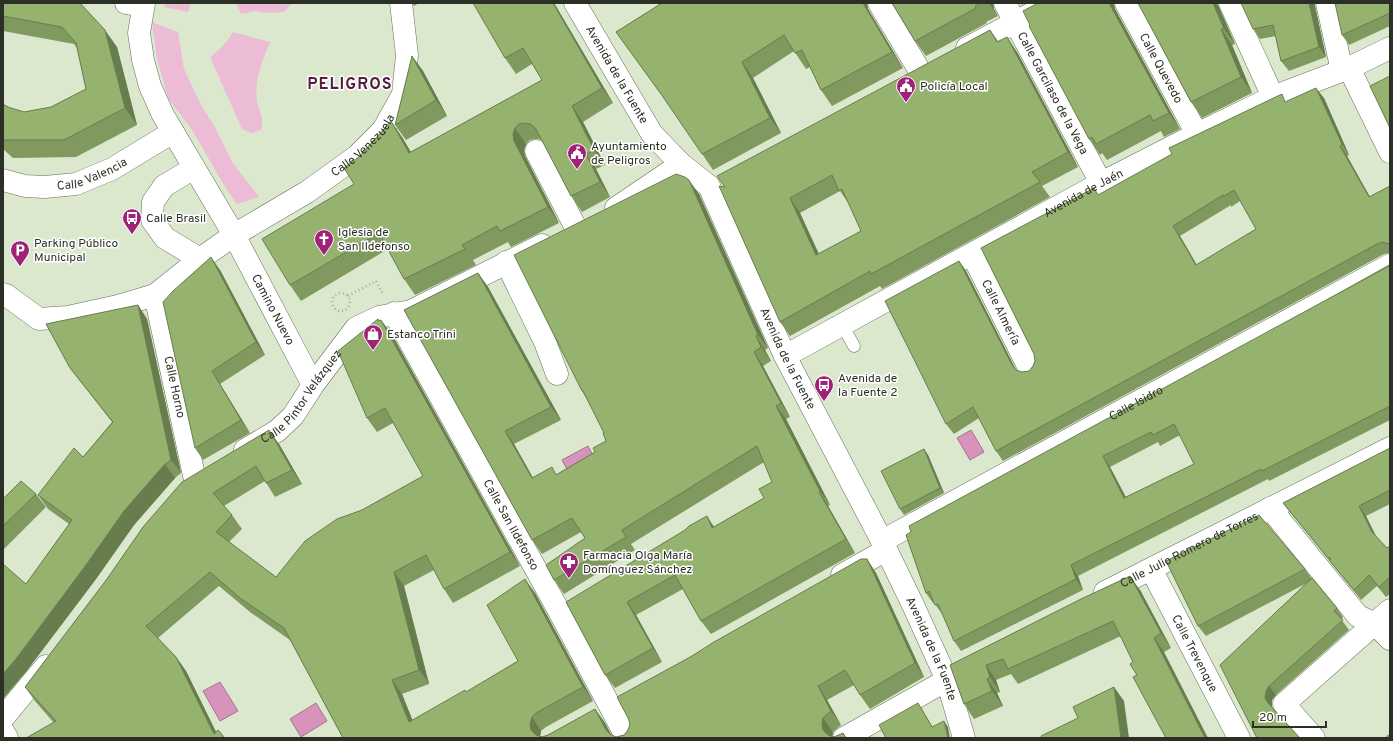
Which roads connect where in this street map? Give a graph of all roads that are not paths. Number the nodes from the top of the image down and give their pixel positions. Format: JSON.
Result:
{"nodes":[{"id":1,"x":402,"y":3,"type":"edge"},
{"id":2,"x":879,"y":3,"type":"edge"},
{"id":3,"x":1005,"y":3,"type":"edge"},
{"id":4,"x":1052,"y":3,"type":"edge"},
{"id":5,"x":1126,"y":3,"type":"edge"},
{"id":6,"x":1230,"y":3,"type":"edge"},
{"id":7,"x":1327,"y":3,"type":"edge"},
{"id":8,"x":138,"y":4,"type":"edge"},
{"id":9,"x":577,"y":5,"type":"edge"},
{"id":10,"x":1016,"y":22,"type":"junction"},
{"id":11,"x":1390,"y":48,"type":"edge"},
{"id":12,"x":1349,"y":74,"type":"junction"},
{"id":13,"x":1273,"y":97,"type":"junction"},
{"id":14,"x":173,"y":132,"type":"junction"},
{"id":15,"x":1197,"y":134,"type":"junction"},
{"id":16,"x":536,"y":151,"type":"dead end"},
{"id":17,"x":1390,"y":152,"type":"edge"},
{"id":18,"x":681,"y":164,"type":"junction"},
{"id":19,"x":194,"y":168,"type":"junction"},
{"id":20,"x":3,"y":180,"type":"edge"},
{"id":21,"x":1101,"y":183,"type":"junction"},
{"id":22,"x":588,"y":222,"type":"junction"},
{"id":23,"x":234,"y":235,"type":"junction"},
{"id":24,"x":972,"y":254,"type":"junction"},
{"id":25,"x":200,"y":259,"type":"junction"},
{"id":26,"x":506,"y":262,"type":"junction"},
{"id":27,"x":1390,"y":265,"type":"edge"},
{"id":28,"x":3,"y":294,"type":"edge"},
{"id":29,"x":155,"y":295,"type":"junction"},
{"id":30,"x":394,"y":313,"type":"junction"},
{"id":31,"x":842,"y":325,"type":"junction"},
{"id":32,"x":854,"y":346,"type":"dead end"},
{"id":33,"x":785,"y":356,"type":"junction"},
{"id":34,"x":1030,"y":370,"type":"edge"},
{"id":35,"x":557,"y":374,"type":"dead end"},
{"id":36,"x":313,"y":385,"type":"junction"},
{"id":37,"x":1390,"y":448,"type":"edge"},
{"id":38,"x":231,"y":458,"type":"edge"},
{"id":39,"x":195,"y":480,"type":"edge"},
{"id":40,"x":1270,"y":508,"type":"junction"},
{"id":41,"x":884,"y":545,"type":"junction"},
{"id":42,"x":1151,"y":569,"type":"junction"},
{"id":43,"x":827,"y":583,"type":"edge"},
{"id":44,"x":1089,"y":600,"type":"edge"},
{"id":45,"x":1382,"y":617,"type":"edge"},
{"id":46,"x":1390,"y":639,"type":"edge"},
{"id":47,"x":59,"y":649,"type":"edge"},
{"id":48,"x":964,"y":663,"type":"edge"},
{"id":49,"x":946,"y":677,"type":"junction"},
{"id":50,"x":629,"y":694,"type":"edge"},
{"id":51,"x":601,"y":709,"type":"junction"},
{"id":52,"x":3,"y":718,"type":"edge"},
{"id":53,"x":3,"y":732,"type":"edge"},
{"id":54,"x":7,"y":738,"type":"edge"},
{"id":55,"x":627,"y":738,"type":"edge"},
{"id":56,"x":844,"y":738,"type":"edge"},
{"id":57,"x":964,"y":738,"type":"edge"},
{"id":58,"x":1239,"y":738,"type":"edge"},
{"id":59,"x":1314,"y":738,"type":"edge"}],
"edges":[{"from":1,"to":23,"type":"street","name":"Calle Venezuela"},
{"from":2,"to":10,"type":"street"},
{"from":3,"to":10,"type":"street","name":"Calle Garcilaso de la Vega"},
{"from":4,"to":10,"type":"street"},
{"from":5,"to":15,"type":"street","name":"Calle Quevedo"},
{"from":6,"to":13,"type":"street"},
{"from":7,"to":12,"type":"street"},
{"from":8,"to":14,"type":"street"},
{"from":9,"to":18,"type":"street","name":"Avenida de la Fuente"},
{"from":10,"to":21,"type":"street","name":"Calle Garcilaso de la Vega"},
{"from":11,"to":12,"type":"street","name":"Avenida de Jaén"},
{"from":12,"to":13,"type":"street","name":"Avenida de Jaén"},
{"from":12,"to":17,"type":"street"},
{"from":13,"to":15,"type":"street","name":"Avenida de Jaén"},
{"from":14,"to":19,"type":"street"},
{"from":14,"to":20,"type":"street","name":"Calle Valencia"},
{"from":15,"to":21,"type":"street","name":"Avenida de Jaén"},
{"from":16,"to":22,"type":"street"},
{"from":18,"to":22,"type":"street","name":"Calle Pintor Velázquez"},
{"from":18,"to":33,"type":"street","name":"Avenida de la Fuente"},
{"from":19,"to":23,"type":"street"},
{"from":19,"to":25,"type":"street"},
{"from":21,"to":24,"type":"street","name":"Avenida de Jaén"},
{"from":22,"to":26,"type":"street","name":"Calle Pintor Velázquez"},
{"from":23,"to":25,"type":"street","name":"Calle Venezuela"},
{"from":23,"to":36,"type":"street","name":"Camino Nuevo"},
{"from":24,"to":31,"type":"street","name":"Avenida de Jaén"},
{"from":24,"to":34,"type":"street","name":"Calle Almería"},
{"from":25,"to":29,"type":"street","name":"Calle Venezuela"},
{"from":26,"to":30,"type":"street","name":"Calle Pintor Velázquez"},
{"from":26,"to":35,"type":"street"},
{"from":27,"to":41,"type":"street","name":"Calle Isidro"},
{"from":28,"to":29,"type":"street"},
{"from":29,"to":39,"type":"street","name":"Calle Horno"},
{"from":30,"to":36,"type":"street","name":"Calle Pintor Velázquez"},
{"from":30,"to":51,"type":"street","name":"Calle San Ildefonso"},
{"from":31,"to":32,"type":"lane"},
{"from":31,"to":33,"type":"street","name":"Avenida de Jaén"},
{"from":33,"to":41,"type":"street","name":"Avenida de la Fuente"},
{"from":36,"to":38,"type":"street","name":"Calle Pintor Velázquez"},
{"from":37,"to":40,"type":"street","name":"Calle Julio Romero de Torres"},
{"from":40,"to":42,"type":"street","name":"Calle Julio Romero de Torres"},
{"from":40,"to":45,"type":"street"},
{"from":41,"to":43,"type":"street","name":"Calle Isidro"},
{"from":41,"to":49,"type":"street","name":"Avenida de la Fuente"},
{"from":42,"to":44,"type":"street","name":"Calle Julio Romero de Torres"},
{"from":42,"to":58,"type":"street","name":"Calle Trevenque"},
{"from":45,"to":46,"type":"street"},
{"from":45,"to":59,"type":"street"},
{"from":47,"to":52,"type":"street"},
{"from":48,"to":49,"type":"street"},
{"from":49,"to":56,"type":"street"},
{"from":49,"to":57,"type":"street","name":"Avenida de la Fuente"},
{"from":50,"to":51,"type":"street"},
{"from":51,"to":55,"type":"street","name":"Calle San Ildefonso"},
{"from":53,"to":54,"type":"street"}]}
